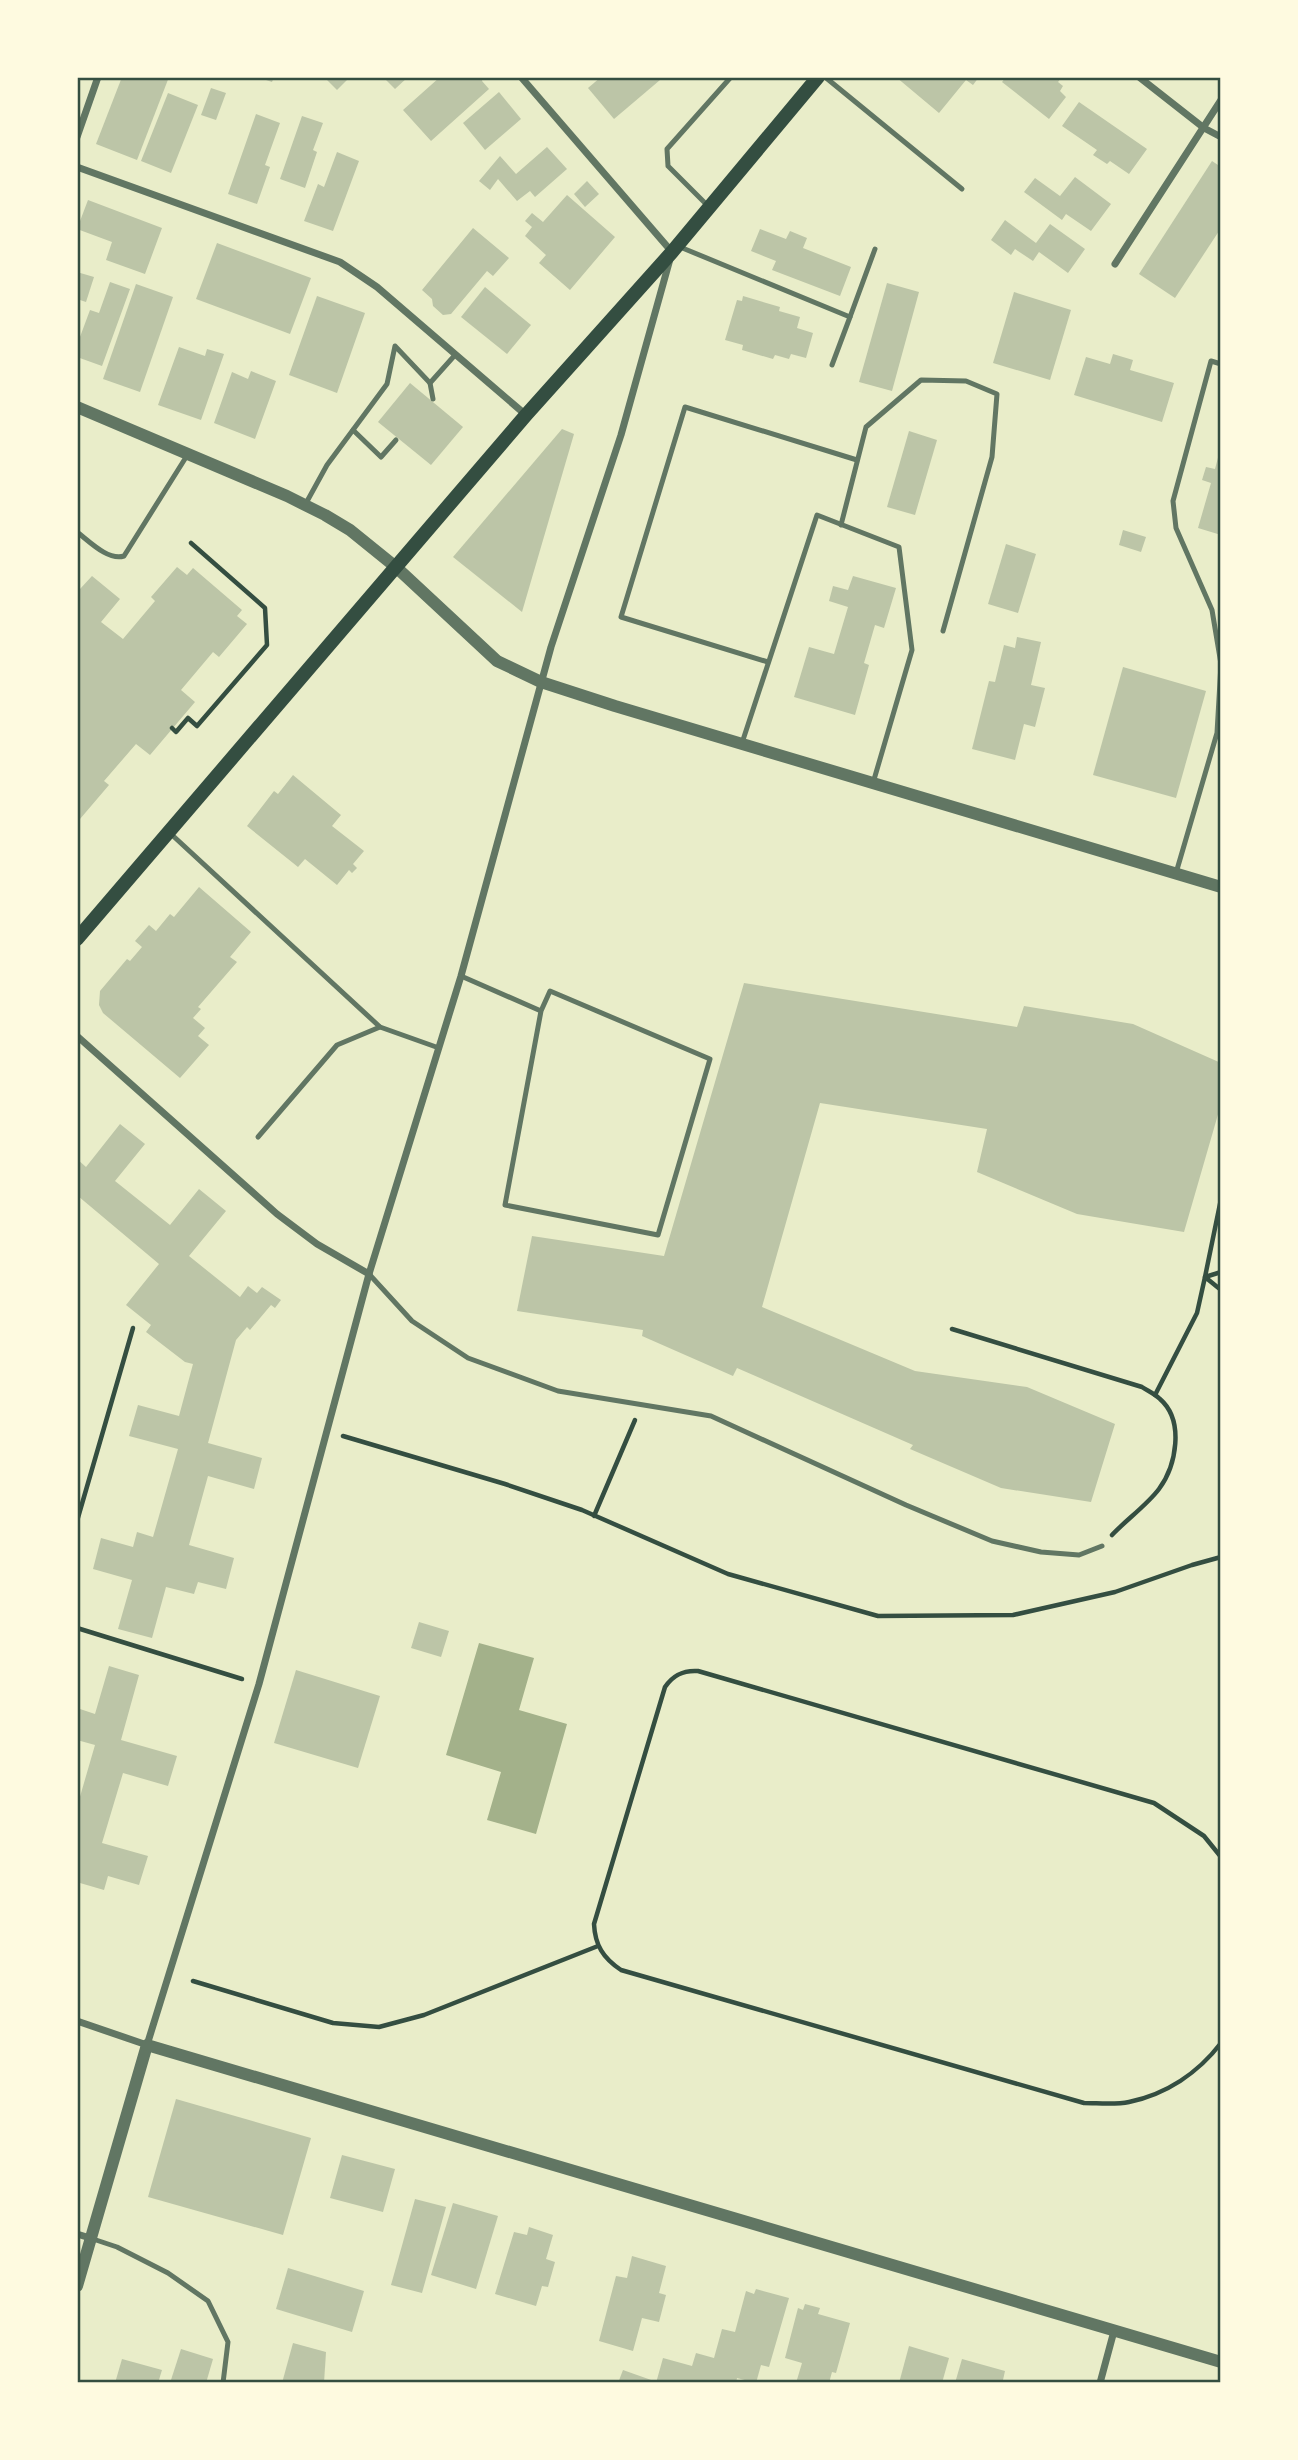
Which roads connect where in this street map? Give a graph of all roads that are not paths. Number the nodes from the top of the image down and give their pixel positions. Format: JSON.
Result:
{"nodes":[{"id":1,"x":98,"y":77,"type":"edge"},
{"id":2,"x":521,"y":77,"type":"edge"},
{"id":3,"x":731,"y":77,"type":"edge"},
{"id":4,"x":818,"y":77,"type":"edge"},
{"id":5,"x":825,"y":77,"type":"edge"},
{"id":6,"x":1139,"y":77,"type":"edge"},
{"id":7,"x":1221,"y":100,"type":"edge"},
{"id":8,"x":1204,"y":128,"type":"junction"},
{"id":9,"x":78,"y":133,"type":"edge"},
{"id":10,"x":1221,"y":138,"type":"edge"},
{"id":11,"x":77,"y":167,"type":"edge"},
{"id":12,"x":962,"y":189,"type":"dead end"},
{"id":13,"x":709,"y":206,"type":"junction"},
{"id":14,"x":674,"y":249,"type":"junction"},
{"id":15,"x":875,"y":249,"type":"dead end"},
{"id":16,"x":1115,"y":264,"type":"dead end"},
{"id":17,"x":850,"y":317,"type":"junction"},
{"id":18,"x":455,"y":355,"type":"junction"},
{"id":19,"x":1221,"y":364,"type":"edge"},
{"id":20,"x":832,"y":365,"type":"dead end"},
{"id":21,"x":430,"y":383,"type":"junction"},
{"id":22,"x":433,"y":399,"type":"dead end"},
{"id":23,"x":77,"y":407,"type":"edge"},
{"id":24,"x":526,"y":415,"type":"junction"},
{"id":25,"x":353,"y":430,"type":"junction"},
{"id":26,"x":396,"y":440,"type":"dead end"},
{"id":27,"x":188,"y":454,"type":"junction"},
{"id":28,"x":857,"y":460,"type":"junction"},
{"id":29,"x":305,"y":505,"type":"junction"},
{"id":30,"x":841,"y":524,"type":"junction"},
{"id":31,"x":77,"y":532,"type":"edge"},
{"id":32,"x":397,"y":568,"type":"junction"},
{"id":33,"x":943,"y":631,"type":"dead end"},
{"id":34,"x":768,"y":662,"type":"junction"},
{"id":35,"x":541,"y":682,"type":"junction"},
{"id":36,"x":742,"y":743,"type":"junction"},
{"id":37,"x":873,"y":783,"type":"junction"},
{"id":38,"x":168,"y":831,"type":"junction"},
{"id":39,"x":1176,"y":873,"type":"junction"},
{"id":40,"x":1221,"y":887,"type":"edge"},
{"id":41,"x":77,"y":939,"type":"edge"},
{"id":42,"x":461,"y":976,"type":"junction"},
{"id":43,"x":541,"y":1011,"type":"junction"},
{"id":44,"x":380,"y":1027,"type":"junction"},
{"id":45,"x":77,"y":1037,"type":"edge"},
{"id":46,"x":439,"y":1048,"type":"junction"},
{"id":47,"x":258,"y":1138,"type":"dead end"},
{"id":48,"x":369,"y":1273,"type":"junction"},
{"id":49,"x":1102,"y":1546,"type":"road end"},
{"id":50,"x":77,"y":2021,"type":"edge"},
{"id":51,"x":146,"y":2045,"type":"junction"},
{"id":52,"x":77,"y":2234,"type":"edge"},
{"id":53,"x":90,"y":2238,"type":"junction"},
{"id":54,"x":77,"y":2286,"type":"edge"},
{"id":55,"x":1114,"y":2331,"type":"junction"},
{"id":56,"x":1221,"y":2362,"type":"edge"},
{"id":57,"x":223,"y":2383,"type":"edge"},
{"id":58,"x":1100,"y":2383,"type":"edge"}],
"edges":[{"from":1,"to":9,"type":"street"},
{"from":2,"to":14,"type":"street"},
{"from":3,"to":13,"type":"lane"},
{"from":4,"to":13,"type":"main road"},
{"from":5,"to":12,"type":"lane"},
{"from":6,"to":8,"type":"street"},
{"from":7,"to":8,"type":"street"},
{"from":8,"to":10,"type":"street"},
{"from":8,"to":16,"type":"street"},
{"from":11,"to":18,"type":"street"},
{"from":13,"to":14,"type":"main road"},
{"from":14,"to":17,"type":"lane"},
{"from":14,"to":24,"type":"main road"},
{"from":14,"to":35,"type":"street"},
{"from":15,"to":17,"type":"lane"},
{"from":17,"to":20,"type":"lane"},
{"from":18,"to":21,"type":"lane"},
{"from":18,"to":24,"type":"street"},
{"from":19,"to":39,"type":"lane"},
{"from":21,"to":22,"type":"lane"},
{"from":21,"to":25,"type":"lane"},
{"from":23,"to":27,"type":"street"},
{"from":24,"to":32,"type":"main road"},
{"from":25,"to":26,"type":"lane"},
{"from":25,"to":29,"type":"lane"},
{"from":27,"to":29,"type":"street"},
{"from":27,"to":31,"type":"lane"},
{"from":28,"to":30,"type":"lane"},
{"from":28,"to":33,"type":"lane"},
{"from":28,"to":34,"type":"lane"},
{"from":29,"to":32,"type":"street"},
{"from":30,"to":34,"type":"lane"},
{"from":30,"to":37,"type":"lane"},
{"from":32,"to":35,"type":"street"},
{"from":32,"to":38,"type":"main road"},
{"from":34,"to":36,"type":"lane"},
{"from":35,"to":36,"type":"street"},
{"from":35,"to":42,"type":"street"},
{"from":36,"to":37,"type":"street"},
{"from":37,"to":39,"type":"street"},
{"from":38,"to":41,"type":"main road"},
{"from":38,"to":44,"type":"lane"},
{"from":39,"to":40,"type":"street"},
{"from":42,"to":43,"type":"lane"},
{"from":42,"to":46,"type":"street"},
{"from":43,"to":43,"type":"lane"},
{"from":44,"to":46,"type":"lane"},
{"from":44,"to":47,"type":"lane"},
{"from":45,"to":48,"type":"street"},
{"from":46,"to":48,"type":"street"},
{"from":48,"to":49,"type":"lane"},
{"from":48,"to":51,"type":"street"},
{"from":50,"to":51,"type":"street"},
{"from":51,"to":53,"type":"street"},
{"from":51,"to":55,"type":"street"},
{"from":52,"to":53,"type":"street"},
{"from":53,"to":54,"type":"street"},
{"from":53,"to":57,"type":"lane"},
{"from":55,"to":56,"type":"street"},
{"from":55,"to":58,"type":"street"}]}
